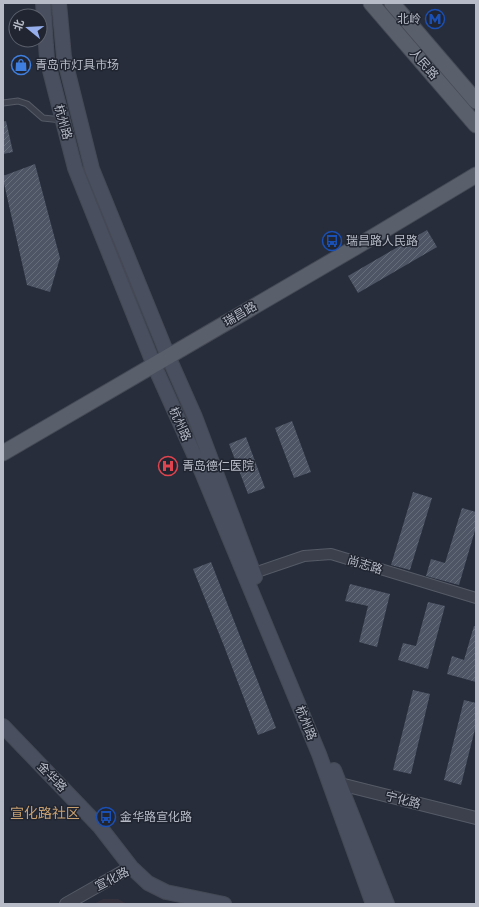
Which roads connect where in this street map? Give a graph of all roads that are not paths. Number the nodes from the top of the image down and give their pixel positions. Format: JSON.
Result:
{"nodes":[{"id":1,"x":43,"y":3,"type":"edge"},
{"id":2,"x":59,"y":3,"type":"edge"},
{"id":3,"x":371,"y":3,"type":"edge"},
{"id":4,"x":392,"y":3,"type":"edge"},
{"id":5,"x":476,"y":101,"type":"edge"},
{"id":6,"x":3,"y":103,"type":"edge"},
{"id":7,"x":63,"y":120,"type":"junction"},
{"id":8,"x":476,"y":125,"type":"edge"},
{"id":9,"x":476,"y":175,"type":"edge"},
{"id":10,"x":168,"y":356,"type":"junction"},
{"id":11,"x":154,"y":365,"type":"junction"},
{"id":12,"x":3,"y":453,"type":"edge"},
{"id":13,"x":254,"y":573,"type":"junction"},
{"id":14,"x":476,"y":598,"type":"edge"},
{"id":15,"x":3,"y":726,"type":"edge"},
{"id":16,"x":335,"y":784,"type":"junction"},
{"id":17,"x":476,"y":818,"type":"edge"},
{"id":18,"x":131,"y":867,"type":"junction"},
{"id":19,"x":66,"y":904,"type":"edge"},
{"id":20,"x":224,"y":904,"type":"edge"},
{"id":21,"x":373,"y":904,"type":"edge"},
{"id":22,"x":387,"y":904,"type":"edge"}],
"edges":[{"from":1,"to":7,"type":"main road","name":"杭州路"},
{"from":2,"to":10,"type":"main road","name":"杭州路"},
{"from":3,"to":8,"type":"main road","name":"人民路"},
{"from":4,"to":5,"type":"main road","name":"人民路"},
{"from":6,"to":7,"type":"lane"},
{"from":7,"to":11,"type":"main road","name":"杭州路"},
{"from":9,"to":10,"type":"main road","name":"瑞昌路"},
{"from":10,"to":11,"type":"main road","name":"瑞昌路"},
{"from":10,"to":13,"type":"main road","name":"杭州路"},
{"from":11,"to":12,"type":"main road","name":"瑞昌路"},
{"from":11,"to":16,"type":"main road","name":"杭州路"},
{"from":13,"to":14,"type":"street","name":"尚志路"},
{"from":13,"to":16,"type":"main road","name":"杭州路"},
{"from":15,"to":18,"type":"main road","name":"金华路"},
{"from":16,"to":17,"type":"street","name":"宁化路"},
{"from":16,"to":21,"type":"main road","name":"杭州路"},
{"from":16,"to":22,"type":"main road","name":"杭州路"},
{"from":18,"to":19,"type":"street","name":"宣化路"},
{"from":18,"to":20,"type":"main road","name":"宣化路"}]}
